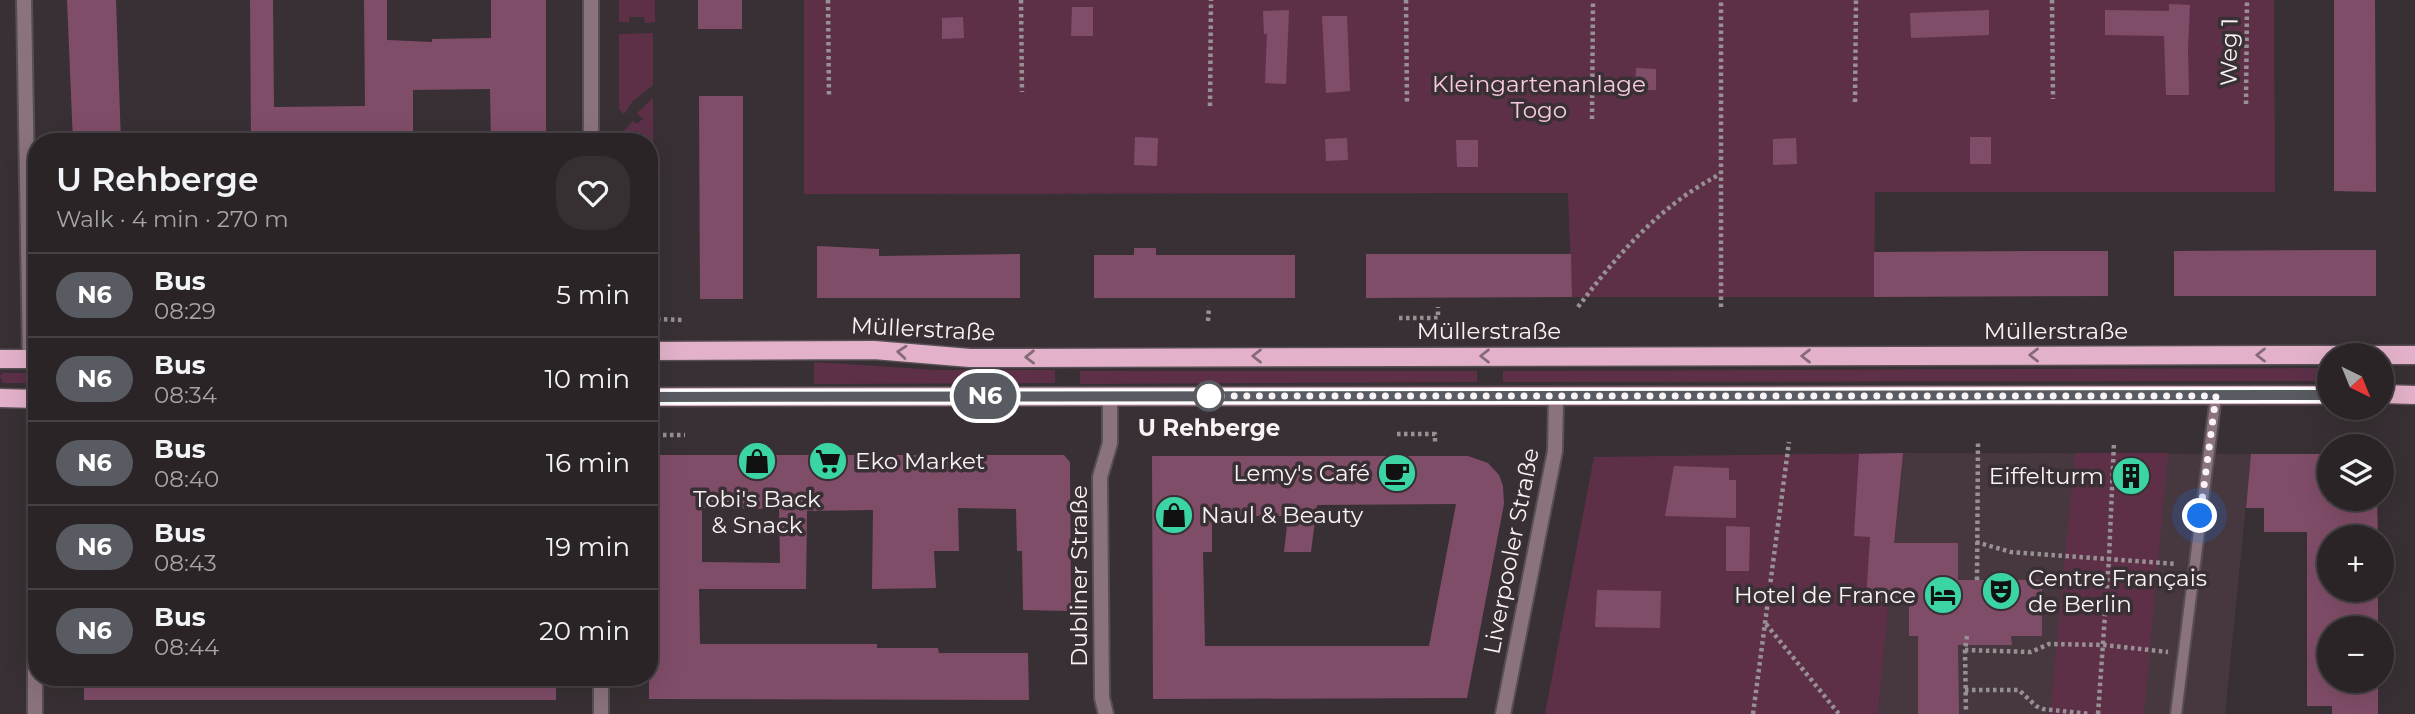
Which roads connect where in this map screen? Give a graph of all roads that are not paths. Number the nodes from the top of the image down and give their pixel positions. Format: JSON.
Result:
{"nodes":[{"id":1,"x":24,"y":0,"type":"edge"},
{"id":2,"x":591,"y":0,"type":"edge"},
{"id":3,"x":591,"y":133,"type":"edge"},
{"id":4,"x":28,"y":160,"type":"edge"},
{"id":5,"x":658,"y":351,"type":"edge"},
{"id":6,"x":2317,"y":355,"type":"edge"},
{"id":7,"x":2394,"y":355,"type":"edge"},
{"id":8,"x":2415,"y":355,"type":"edge"},
{"id":9,"x":0,"y":359,"type":"edge"},
{"id":10,"x":28,"y":359,"type":"edge"},
{"id":11,"x":2394,"y":394,"type":"edge"},
{"id":12,"x":2317,"y":395,"type":"edge"},
{"id":13,"x":2415,"y":395,"type":"edge"},
{"id":14,"x":1556,"y":396,"type":"junction"},
{"id":15,"x":2216,"y":396,"type":"junction"},
{"id":16,"x":658,"y":397,"type":"edge"},
{"id":17,"x":1110,"y":397,"type":"junction"},
{"id":18,"x":0,"y":398,"type":"edge"},
{"id":19,"x":28,"y":398,"type":"edge"},
{"id":20,"x":35,"y":686,"type":"edge"},
{"id":21,"x":601,"y":686,"type":"edge"},
{"id":22,"x":35,"y":714,"type":"edge"},
{"id":23,"x":601,"y":714,"type":"edge"},
{"id":24,"x":1106,"y":714,"type":"edge"},
{"id":25,"x":1503,"y":714,"type":"edge"},
{"id":26,"x":2176,"y":714,"type":"edge"}],
"edges":[{"from":1,"to":4,"type":"street"},
{"from":2,"to":3,"type":"street"},
{"from":6,"to":5,"type":"main road","name":"Müllerstraße","one_way":true},
{"from":7,"to":8,"type":"main road","name":"Müllerstraße"},
{"from":9,"to":10,"type":"main road"},
{"from":11,"to":13,"type":"main road"},
{"from":12,"to":15,"type":"main road"},
{"from":14,"to":15,"type":"main road"},
{"from":14,"to":17,"type":"main road"},
{"from":14,"to":25,"type":"street","name":"Liverpooler Straße"},
{"from":15,"to":26,"type":"lane"},
{"from":16,"to":17,"type":"main road"},
{"from":17,"to":24,"type":"street","name":"Dubliner Straße"},
{"from":18,"to":19,"type":"main road"},
{"from":20,"to":22,"type":"street"},
{"from":21,"to":23,"type":"street"}]}
